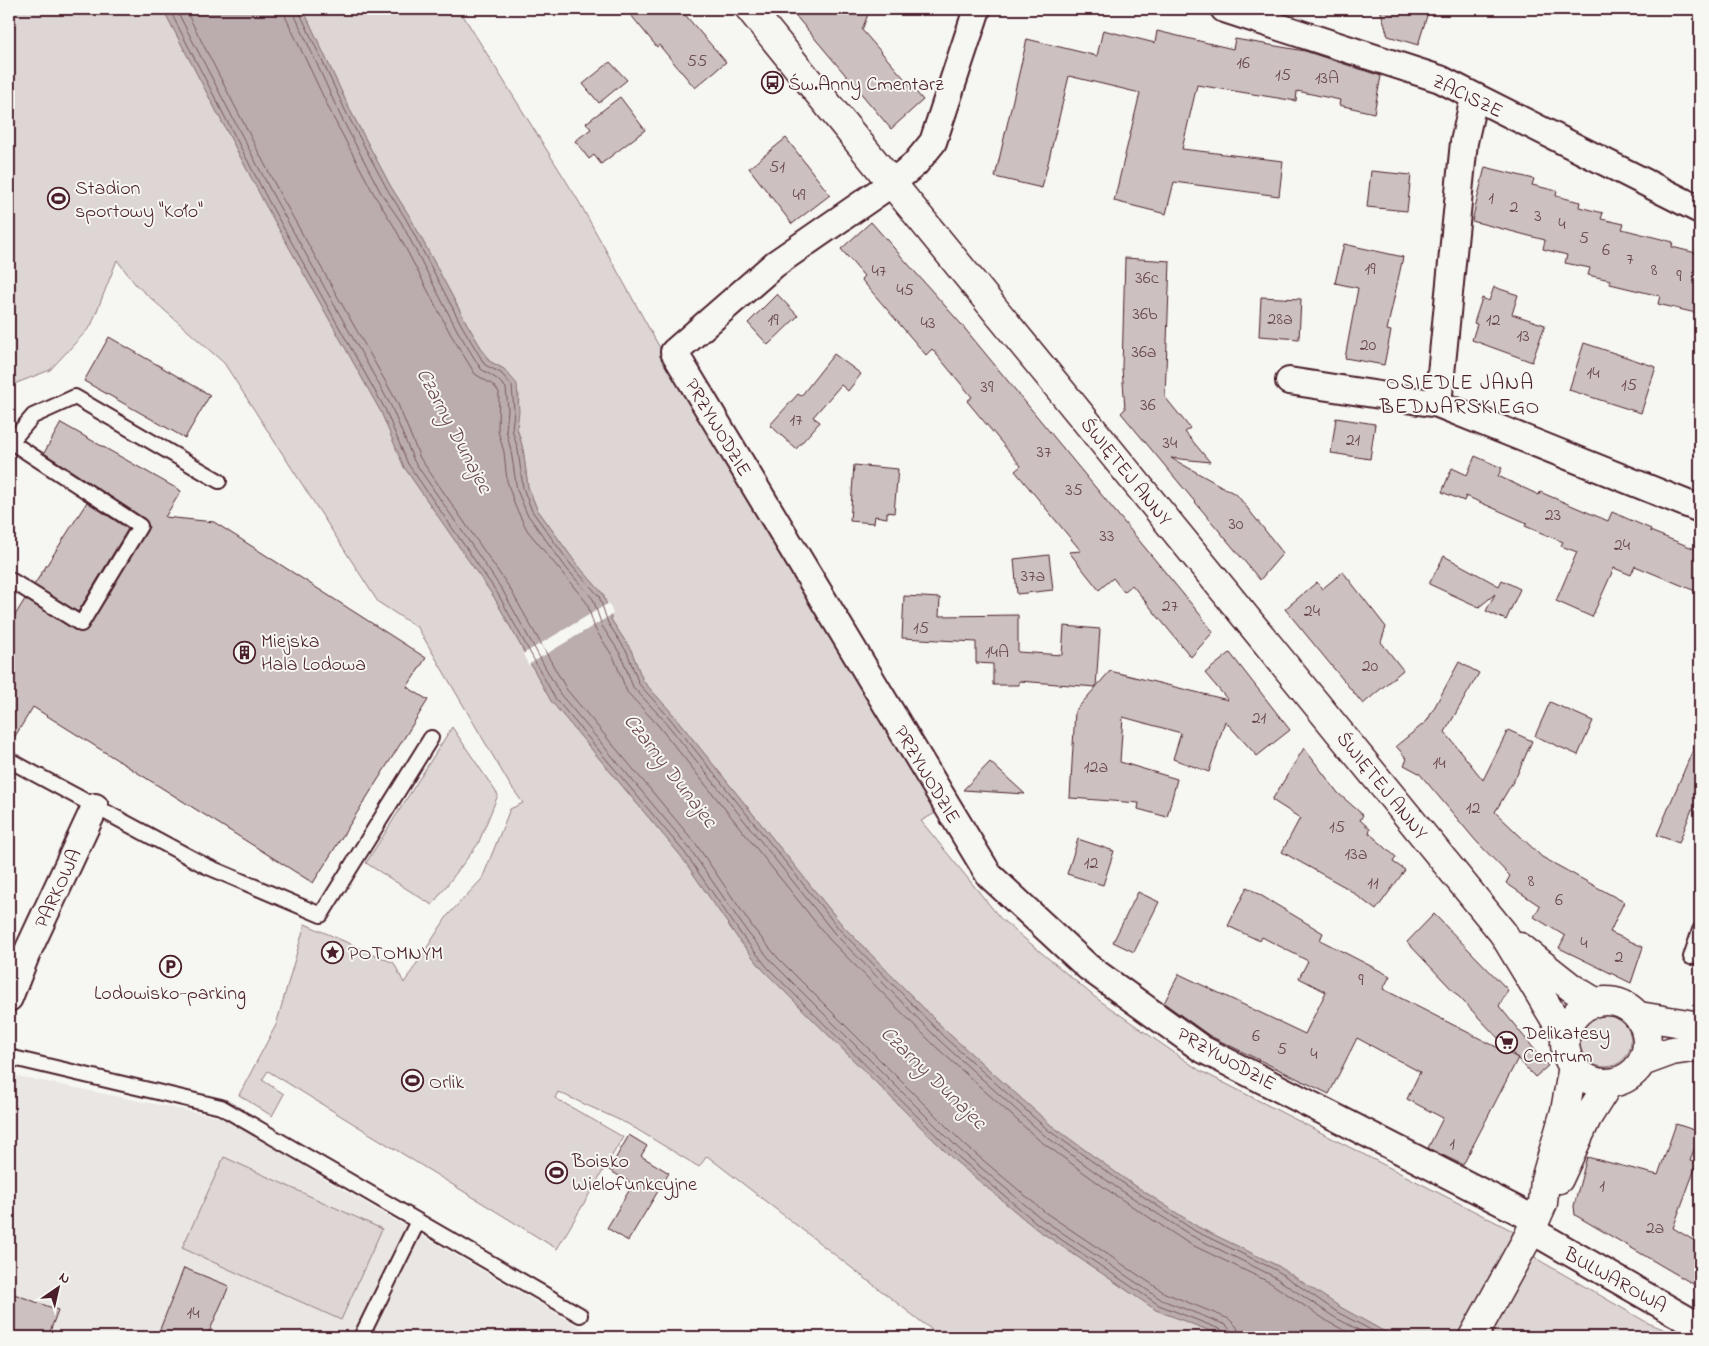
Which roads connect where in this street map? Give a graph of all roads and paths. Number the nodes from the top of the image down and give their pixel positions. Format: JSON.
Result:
{"nodes":[{"id":1,"x":750,"y":9,"type":"edge"},
{"id":2,"x":977,"y":9,"type":"edge"},
{"id":3,"x":1224,"y":9,"type":"edge"},
{"id":4,"x":1474,"y":98,"type":"junction"},
{"id":5,"x":892,"y":183,"type":"junction"},
{"id":6,"x":1700,"y":210,"type":"edge"},
{"id":7,"x":1289,"y":381,"type":"dead end"},
{"id":8,"x":1438,"y":404,"type":"junction"},
{"id":9,"x":10,"y":443,"type":"edge"},
{"id":10,"x":219,"y":481,"type":"dead end"},
{"id":11,"x":1700,"y":509,"type":"edge"},
{"id":12,"x":9,"y":579,"type":"edge"},
{"id":13,"x":431,"y":738,"type":"dead end"},
{"id":14,"x":9,"y":760,"type":"edge"},
{"id":15,"x":95,"y":807,"type":"junction"},
{"id":16,"x":1700,"y":930,"type":"edge"},
{"id":17,"x":1503,"y":933,"type":"junction"},
{"id":18,"x":1691,"y":957,"type":"dead end"},
{"id":19,"x":9,"y":998,"type":"edge"},
{"id":20,"x":1595,"y":1002,"type":"junction"},
{"id":21,"x":1639,"y":1016,"type":"junction"},
{"id":22,"x":1700,"y":1026,"type":"edge"},
{"id":23,"x":1565,"y":1036,"type":"junction"},
{"id":24,"x":1700,"y":1047,"type":"edge"},
{"id":25,"x":9,"y":1057,"type":"edge"},
{"id":26,"x":1642,"y":1062,"type":"junction"},
{"id":27,"x":1572,"y":1066,"type":"junction"},
{"id":28,"x":1610,"y":1083,"type":"junction"},
{"id":29,"x":418,"y":1221,"type":"junction"},
{"id":30,"x":1534,"y":1222,"type":"junction"},
{"id":31,"x":580,"y":1315,"type":"dead end"},
{"id":32,"x":1700,"y":1327,"type":"edge"},
{"id":33,"x":361,"y":1337,"type":"edge"},
{"id":34,"x":1473,"y":1337,"type":"edge"}],
"edges":[{"from":1,"to":5,"type":"street","name":"ŚWIĘTEJ ANNY"},
{"from":2,"to":5,"type":"street"},
{"from":3,"to":4,"type":"street","name":"ZACISZE"},
{"from":4,"to":6,"type":"street","name":"ZACISZE"},
{"from":4,"to":8,"type":"street"},
{"from":5,"to":17,"type":"street","name":"ŚWIĘTEJ ANNY"},
{"from":5,"to":30,"type":"street","name":"PRZYWODZIE"},
{"from":7,"to":8,"type":"street"},
{"from":8,"to":11,"type":"street"},
{"from":9,"to":10,"type":"lane"},
{"from":9,"to":12,"type":"lane"},
{"from":13,"to":15,"type":"lane"},
{"from":14,"to":15,"type":"lane"},
{"from":15,"to":19,"type":"street","name":"PARKOWA"},
{"from":16,"to":18,"type":"lane"},
{"from":17,"to":20,"type":"street","name":"ŚWIĘTEJ ANNY"},
{"from":17,"to":23,"type":"street","name":"ŚWIĘTEJ ANNY"},
{"from":20,"to":21,"type":"street"},
{"from":20,"to":23,"type":"street"},
{"from":21,"to":22,"type":"street"},
{"from":21,"to":26,"type":"street"},
{"from":23,"to":27,"type":"street"},
{"from":24,"to":26,"type":"street"},
{"from":25,"to":29,"type":"lane"},
{"from":26,"to":28,"type":"street"},
{"from":27,"to":28,"type":"street"},
{"from":27,"to":30,"type":"street"},
{"from":28,"to":30,"type":"street"},
{"from":29,"to":31,"type":"lane"},
{"from":29,"to":33,"type":"lane"},
{"from":30,"to":32,"type":"street","name":"BULWAROWA"},
{"from":30,"to":34,"type":"street"}]}
